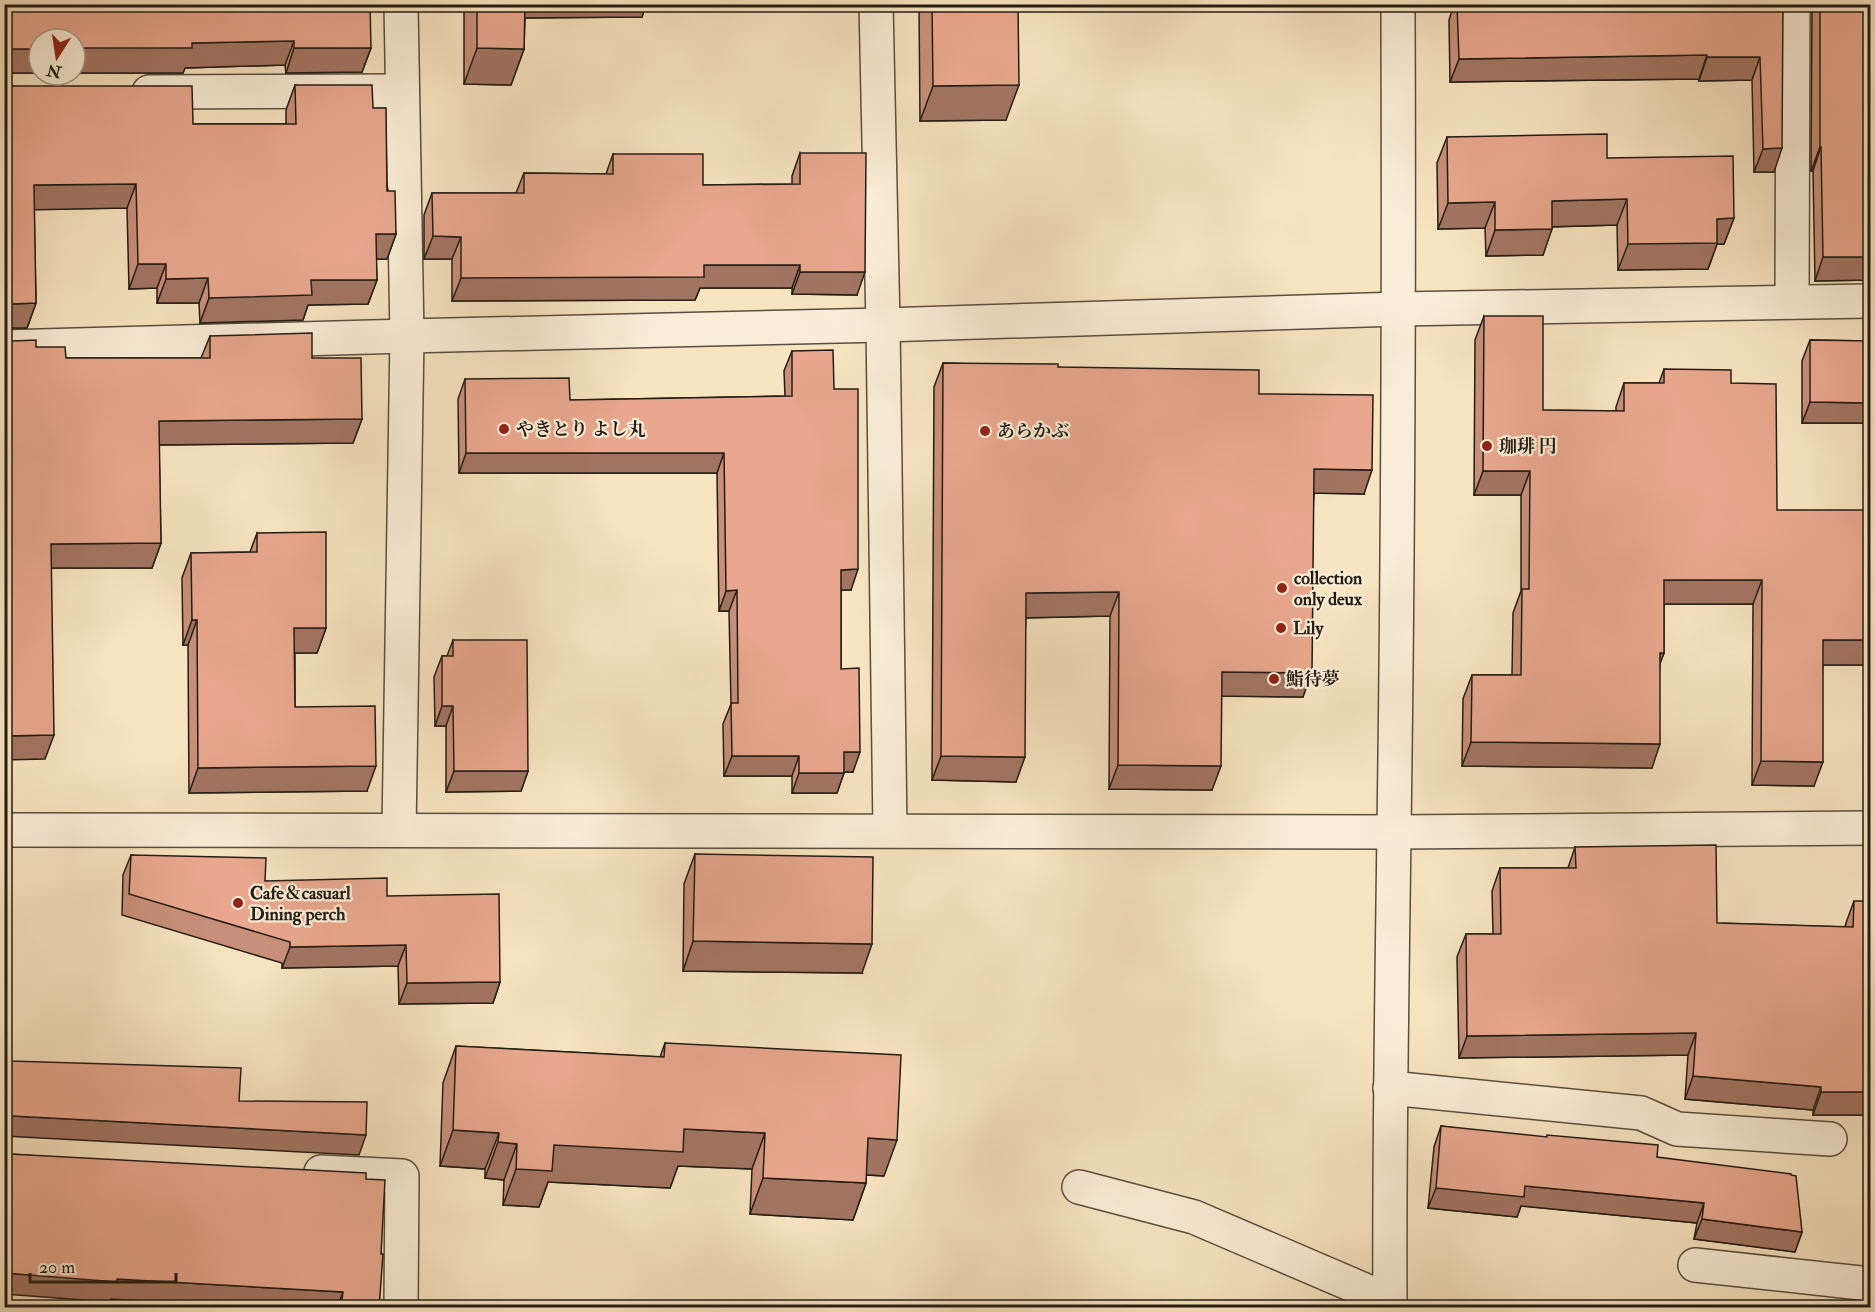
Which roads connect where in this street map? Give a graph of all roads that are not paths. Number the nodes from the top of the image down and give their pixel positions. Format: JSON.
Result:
{"nodes":[{"id":1,"x":401,"y":4,"type":"edge"},
{"id":2,"x":876,"y":4,"type":"edge"},
{"id":3,"x":1398,"y":4,"type":"edge"},
{"id":4,"x":1793,"y":4,"type":"edge"},
{"id":5,"x":122,"y":92,"type":"edge"},
{"id":6,"x":402,"y":92,"type":"junction"},
{"id":7,"x":1870,"y":301,"type":"edge"},
{"id":8,"x":1792,"y":302,"type":"junction"},
{"id":9,"x":1399,"y":309,"type":"junction"},
{"id":10,"x":883,"y":325,"type":"junction"},
{"id":11,"x":407,"y":336,"type":"junction"},
{"id":12,"x":4,"y":347,"type":"edge"},
{"id":13,"x":1870,"y":828,"type":"edge"},
{"id":14,"x":4,"y":830,"type":"edge"},
{"id":15,"x":399,"y":830,"type":"junction"},
{"id":16,"x":890,"y":830,"type":"junction"},
{"id":17,"x":1394,"y":832,"type":"junction"},
{"id":18,"x":1389,"y":1088,"type":"junction"},
{"id":19,"x":1830,"y":1139,"type":"dead end"},
{"id":20,"x":297,"y":1171,"type":"edge"},
{"id":21,"x":1079,"y":1187,"type":"dead end"},
{"id":22,"x":1695,"y":1265,"type":"dead end"},
{"id":23,"x":1870,"y":1284,"type":"edge"},
{"id":24,"x":1390,"y":1304,"type":"edge"},
{"id":25,"x":400,"y":1308,"type":"edge"}],
"edges":[{"from":1,"to":6,"type":"street"},
{"from":2,"to":10,"type":"street"},
{"from":3,"to":9,"type":"street"},
{"from":4,"to":8,"type":"street"},
{"from":5,"to":6,"type":"street"},
{"from":6,"to":11,"type":"street"},
{"from":7,"to":8,"type":"street"},
{"from":8,"to":9,"type":"street"},
{"from":9,"to":10,"type":"street"},
{"from":9,"to":17,"type":"street"},
{"from":10,"to":11,"type":"street"},
{"from":10,"to":16,"type":"street"},
{"from":11,"to":12,"type":"street"},
{"from":11,"to":15,"type":"street"},
{"from":13,"to":17,"type":"street"},
{"from":14,"to":15,"type":"street"},
{"from":15,"to":16,"type":"street"},
{"from":16,"to":17,"type":"street"},
{"from":17,"to":18,"type":"street"},
{"from":18,"to":19,"type":"street"},
{"from":18,"to":24,"type":"street"},
{"from":20,"to":25,"type":"street"},
{"from":21,"to":24,"type":"street"},
{"from":22,"to":23,"type":"street"}]}
